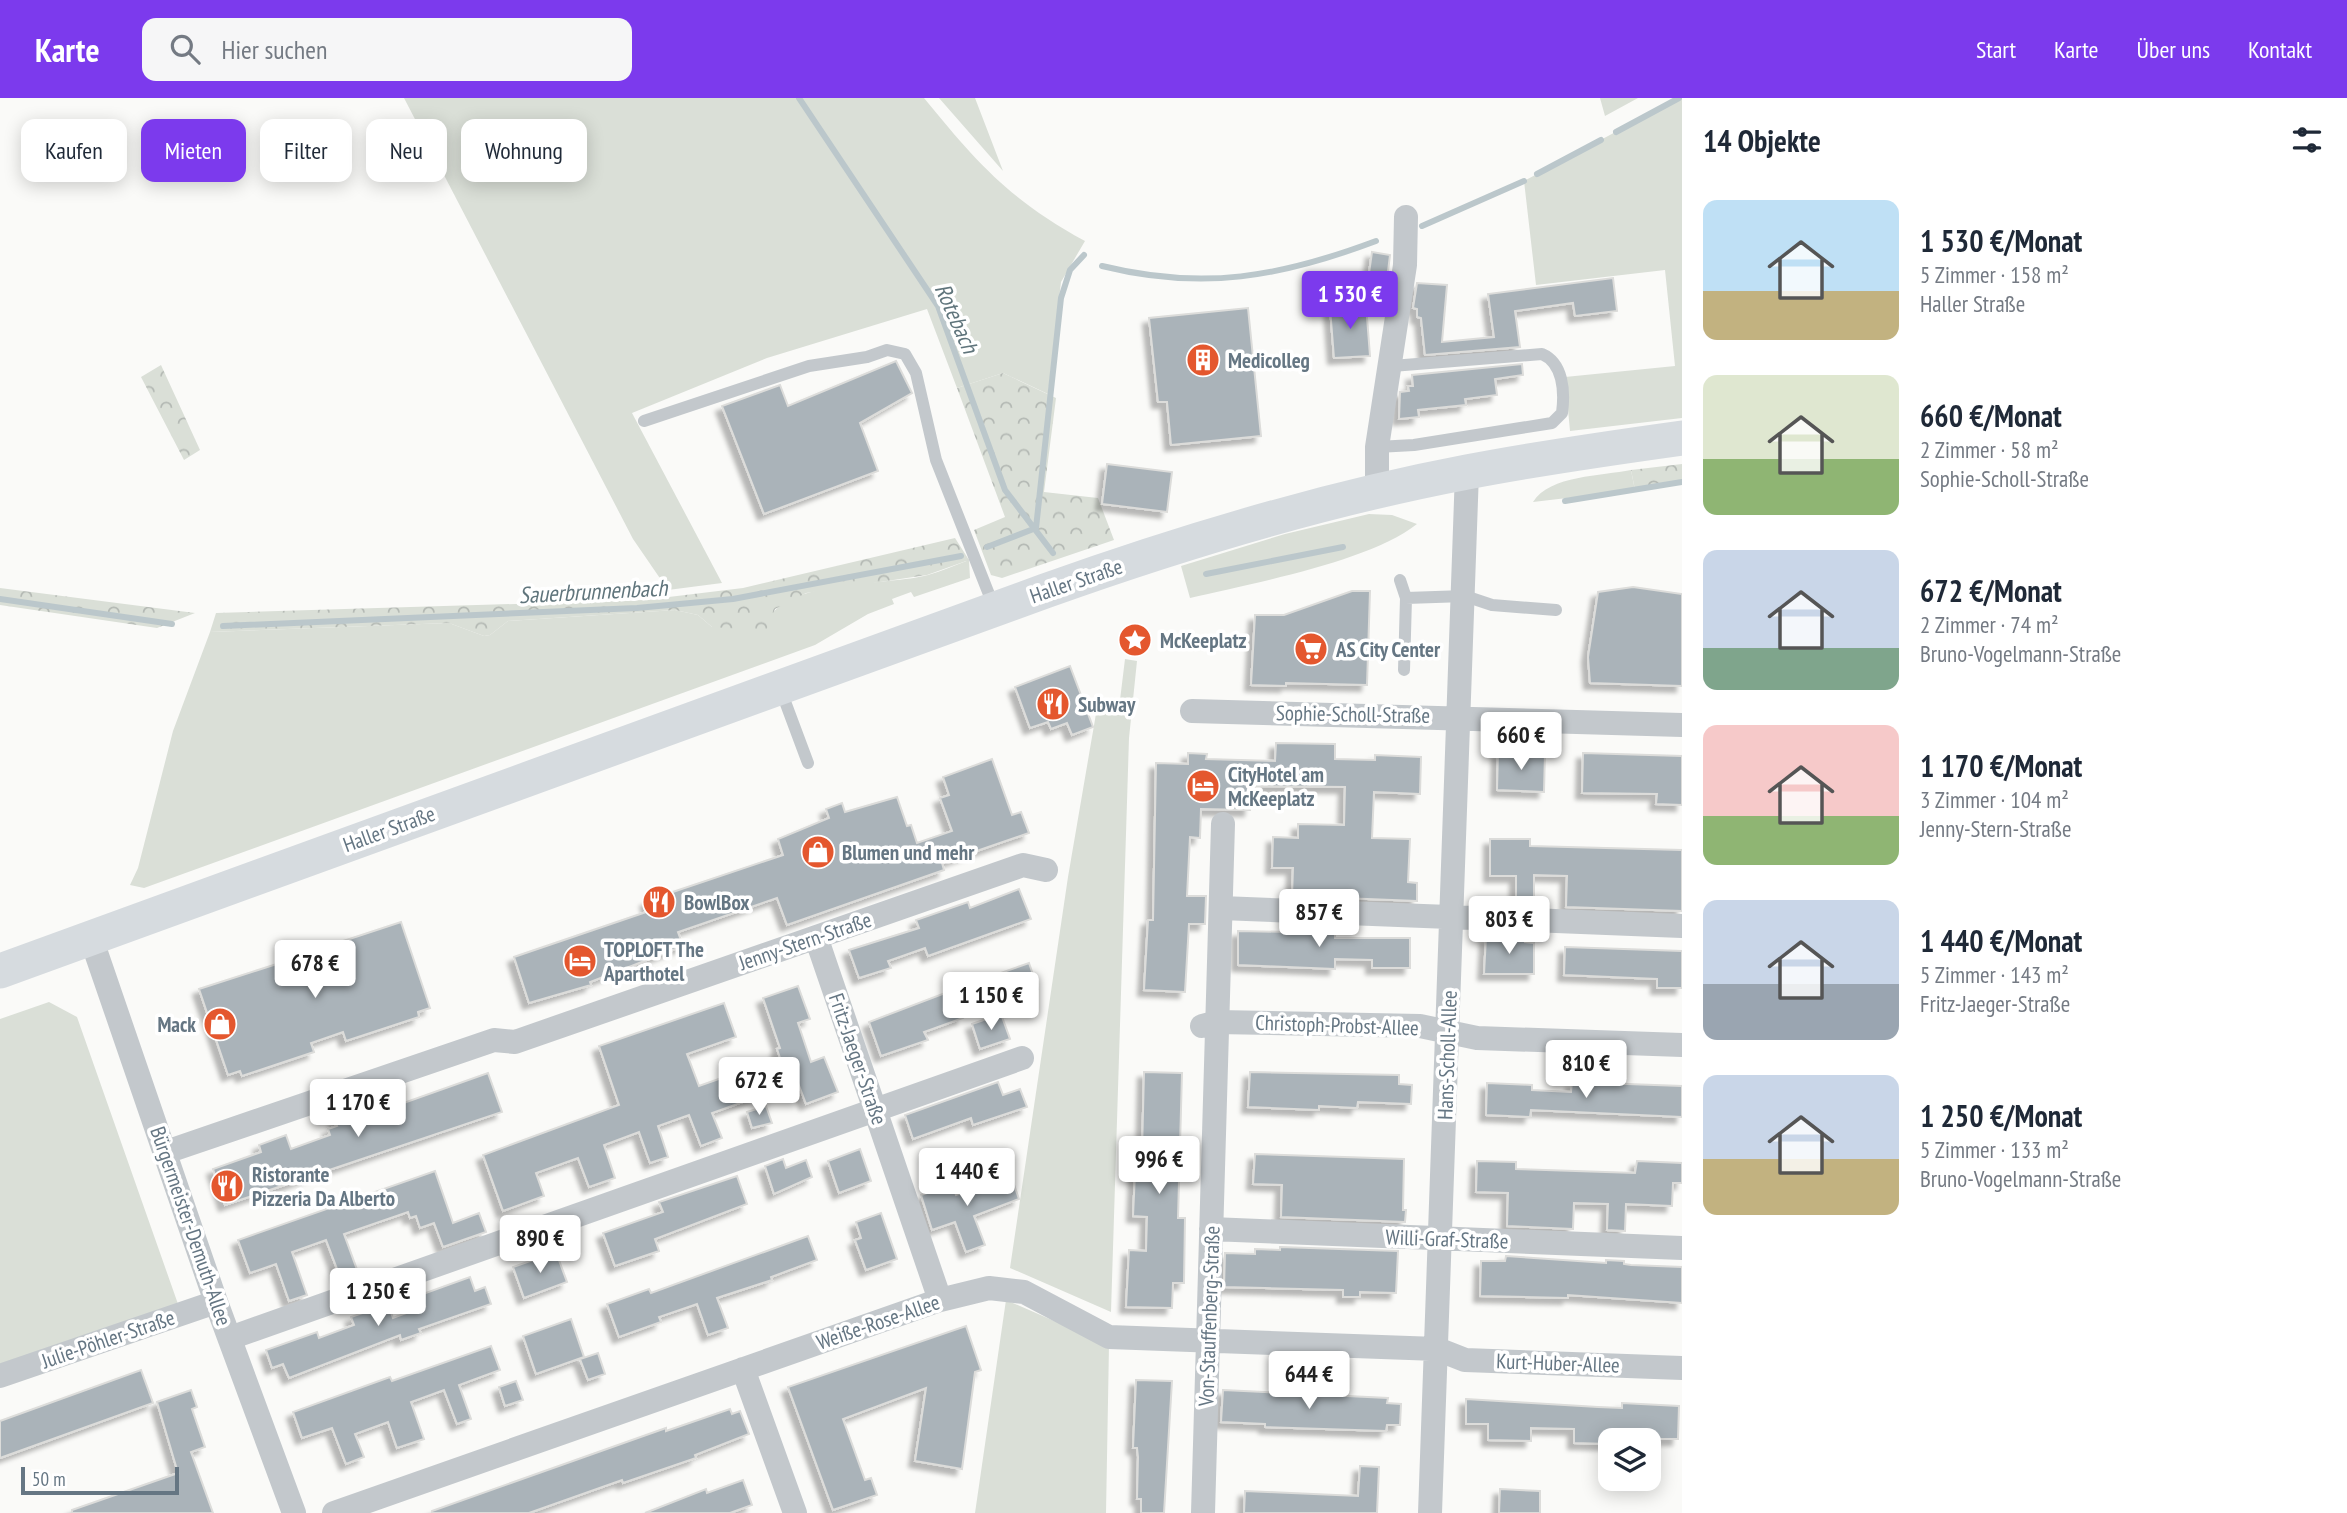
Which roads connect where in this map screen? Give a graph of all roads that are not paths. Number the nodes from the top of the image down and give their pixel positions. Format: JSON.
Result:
{"nodes":[{"id":1,"x":1406,"y":217,"type":"dead end"},
{"id":2,"x":1392,"y":366,"type":"junction"},
{"id":3,"x":644,"y":421,"type":"dead end"},
{"id":4,"x":1682,"y":439,"type":"edge"},
{"id":5,"x":1377,"y":447,"type":"junction"},
{"id":6,"x":1467,"y":472,"type":"junction"},
{"id":7,"x":1377,"y":491,"type":"junction"},
{"id":8,"x":1400,"y":580,"type":"dead end"},
{"id":9,"x":1465,"y":596,"type":"junction"},
{"id":10,"x":1406,"y":597,"type":"junction"},
{"id":11,"x":996,"y":609,"type":"junction"},
{"id":12,"x":1556,"y":610,"type":"dead end"},
{"id":13,"x":1404,"y":670,"type":"dead end"},
{"id":14,"x":779,"y":688,"type":"junction"},
{"id":15,"x":1192,"y":711,"type":"dead end"},
{"id":16,"x":1460,"y":717,"type":"junction"},
{"id":17,"x":1682,"y":725,"type":"edge"},
{"id":18,"x":808,"y":763,"type":"dead end"},
{"id":19,"x":1223,"y":824,"type":"dead end"},
{"id":20,"x":1046,"y":870,"type":"dead end"},
{"id":21,"x":1221,"y":908,"type":"junction"},
{"id":22,"x":1453,"y":917,"type":"junction"},
{"id":23,"x":1682,"y":926,"type":"edge"},
{"id":24,"x":816,"y":937,"type":"junction"},
{"id":25,"x":91,"y":938,"type":"junction"},
{"id":26,"x":0,"y":971,"type":"edge"},
{"id":27,"x":1209,"y":1024,"type":"junction"},
{"id":28,"x":1448,"y":1032,"type":"junction"},
{"id":29,"x":1682,"y":1045,"type":"edge"},
{"id":30,"x":1022,"y":1058,"type":"dead end"},
{"id":31,"x":876,"y":1109,"type":"junction"},
{"id":32,"x":166,"y":1152,"type":"junction"},
{"id":33,"x":1211,"y":1229,"type":"junction"},
{"id":34,"x":1441,"y":1240,"type":"junction"},
{"id":35,"x":1682,"y":1248,"type":"edge"},
{"id":36,"x":940,"y":1300,"type":"junction"},
{"id":37,"x":216,"y":1302,"type":"junction"},
{"id":38,"x":230,"y":1338,"type":"junction"},
{"id":39,"x":1208,"y":1341,"type":"junction"},
{"id":40,"x":1437,"y":1349,"type":"junction"},
{"id":41,"x":1682,"y":1368,"type":"edge"},
{"id":42,"x":743,"y":1370,"type":"junction"},
{"id":43,"x":0,"y":1376,"type":"edge"},
{"id":44,"x":294,"y":1513,"type":"edge"},
{"id":45,"x":334,"y":1513,"type":"edge"},
{"id":46,"x":795,"y":1513,"type":"edge"},
{"id":47,"x":1203,"y":1513,"type":"edge"},
{"id":48,"x":1430,"y":1513,"type":"edge"}],
"edges":[{"from":1,"to":2,"type":"street"},
{"from":2,"to":5,"type":"street"},
{"from":2,"to":5,"type":"lane"},
{"from":3,"to":11,"type":"lane"},
{"from":4,"to":6,"type":"main road","name":"Haller Straße"},
{"from":5,"to":7,"type":"street"},
{"from":6,"to":7,"type":"main road","name":"Haller Straße"},
{"from":6,"to":9,"type":"street","name":"Hans-Scholl-Allee"},
{"from":7,"to":11,"type":"main road","name":"Haller Straße"},
{"from":8,"to":10,"type":"lane"},
{"from":9,"to":10,"type":"lane"},
{"from":9,"to":12,"type":"lane"},
{"from":9,"to":16,"type":"street","name":"Hans-Scholl-Allee"},
{"from":10,"to":13,"type":"lane"},
{"from":11,"to":14,"type":"main road","name":"Haller Straße"},
{"from":14,"to":18,"type":"lane"},
{"from":14,"to":25,"type":"main road","name":"Haller Straße"},
{"from":15,"to":16,"type":"street","name":"Sophie-Scholl-Straße"},
{"from":16,"to":17,"type":"street","name":"Sophie-Scholl-Straße"},
{"from":16,"to":22,"type":"street","name":"Hans-Scholl-Allee"},
{"from":19,"to":21,"type":"street","name":"Von-Stauffenberg-Straße"},
{"from":20,"to":24,"type":"street","name":"Jenny-Stern-Straße"},
{"from":21,"to":22,"type":"street"},
{"from":21,"to":27,"type":"street","name":"Von-Stauffenberg-Straße"},
{"from":22,"to":23,"type":"street"},
{"from":22,"to":28,"type":"street","name":"Hans-Scholl-Allee"},
{"from":24,"to":31,"type":"street","name":"Fritz-Jaeger-Straße"},
{"from":24,"to":32,"type":"street","name":"Jenny-Stern-Straße"},
{"from":25,"to":26,"type":"main road","name":"Haller Straße"},
{"from":25,"to":32,"type":"street","name":"Bürgermeister-Demuth-Allee"},
{"from":27,"to":28,"type":"street","name":"Christoph-Probst-Allee"},
{"from":27,"to":33,"type":"street","name":"Von-Stauffenberg-Straße"},
{"from":28,"to":29,"type":"street","name":"Christoph-Probst-Allee"},
{"from":28,"to":34,"type":"street","name":"Hans-Scholl-Allee"},
{"from":30,"to":31,"type":"street"},
{"from":31,"to":36,"type":"street","name":"Fritz-Jaeger-Straße"},
{"from":31,"to":38,"type":"street"},
{"from":32,"to":37,"type":"street","name":"Bürgermeister-Demuth-Allee"},
{"from":33,"to":34,"type":"street","name":"Willi-Graf-Straße"},
{"from":33,"to":39,"type":"street","name":"Von-Stauffenberg-Straße"},
{"from":34,"to":35,"type":"street","name":"Willi-Graf-Straße"},
{"from":34,"to":40,"type":"street","name":"Hans-Scholl-Allee"},
{"from":36,"to":39,"type":"street","name":"Weiße-Rose-Allee"},
{"from":36,"to":42,"type":"street","name":"Weiße-Rose-Allee"},
{"from":37,"to":38,"type":"street","name":"Bürgermeister-Demuth-Allee"},
{"from":37,"to":43,"type":"street","name":"Julie-Pöhler-Straße"},
{"from":38,"to":44,"type":"street","name":"Bürgermeister-Demuth-Allee"},
{"from":39,"to":40,"type":"street","name":"Weiße-Rose-Allee"},
{"from":39,"to":47,"type":"street","name":"Von-Stauffenberg-Straße"},
{"from":40,"to":41,"type":"street","name":"Kurt-Huber-Allee"},
{"from":40,"to":48,"type":"street","name":"Hans-Scholl-Allee"},
{"from":42,"to":45,"type":"street","name":"Weiße-Rose-Allee"},
{"from":42,"to":46,"type":"street"}]}
